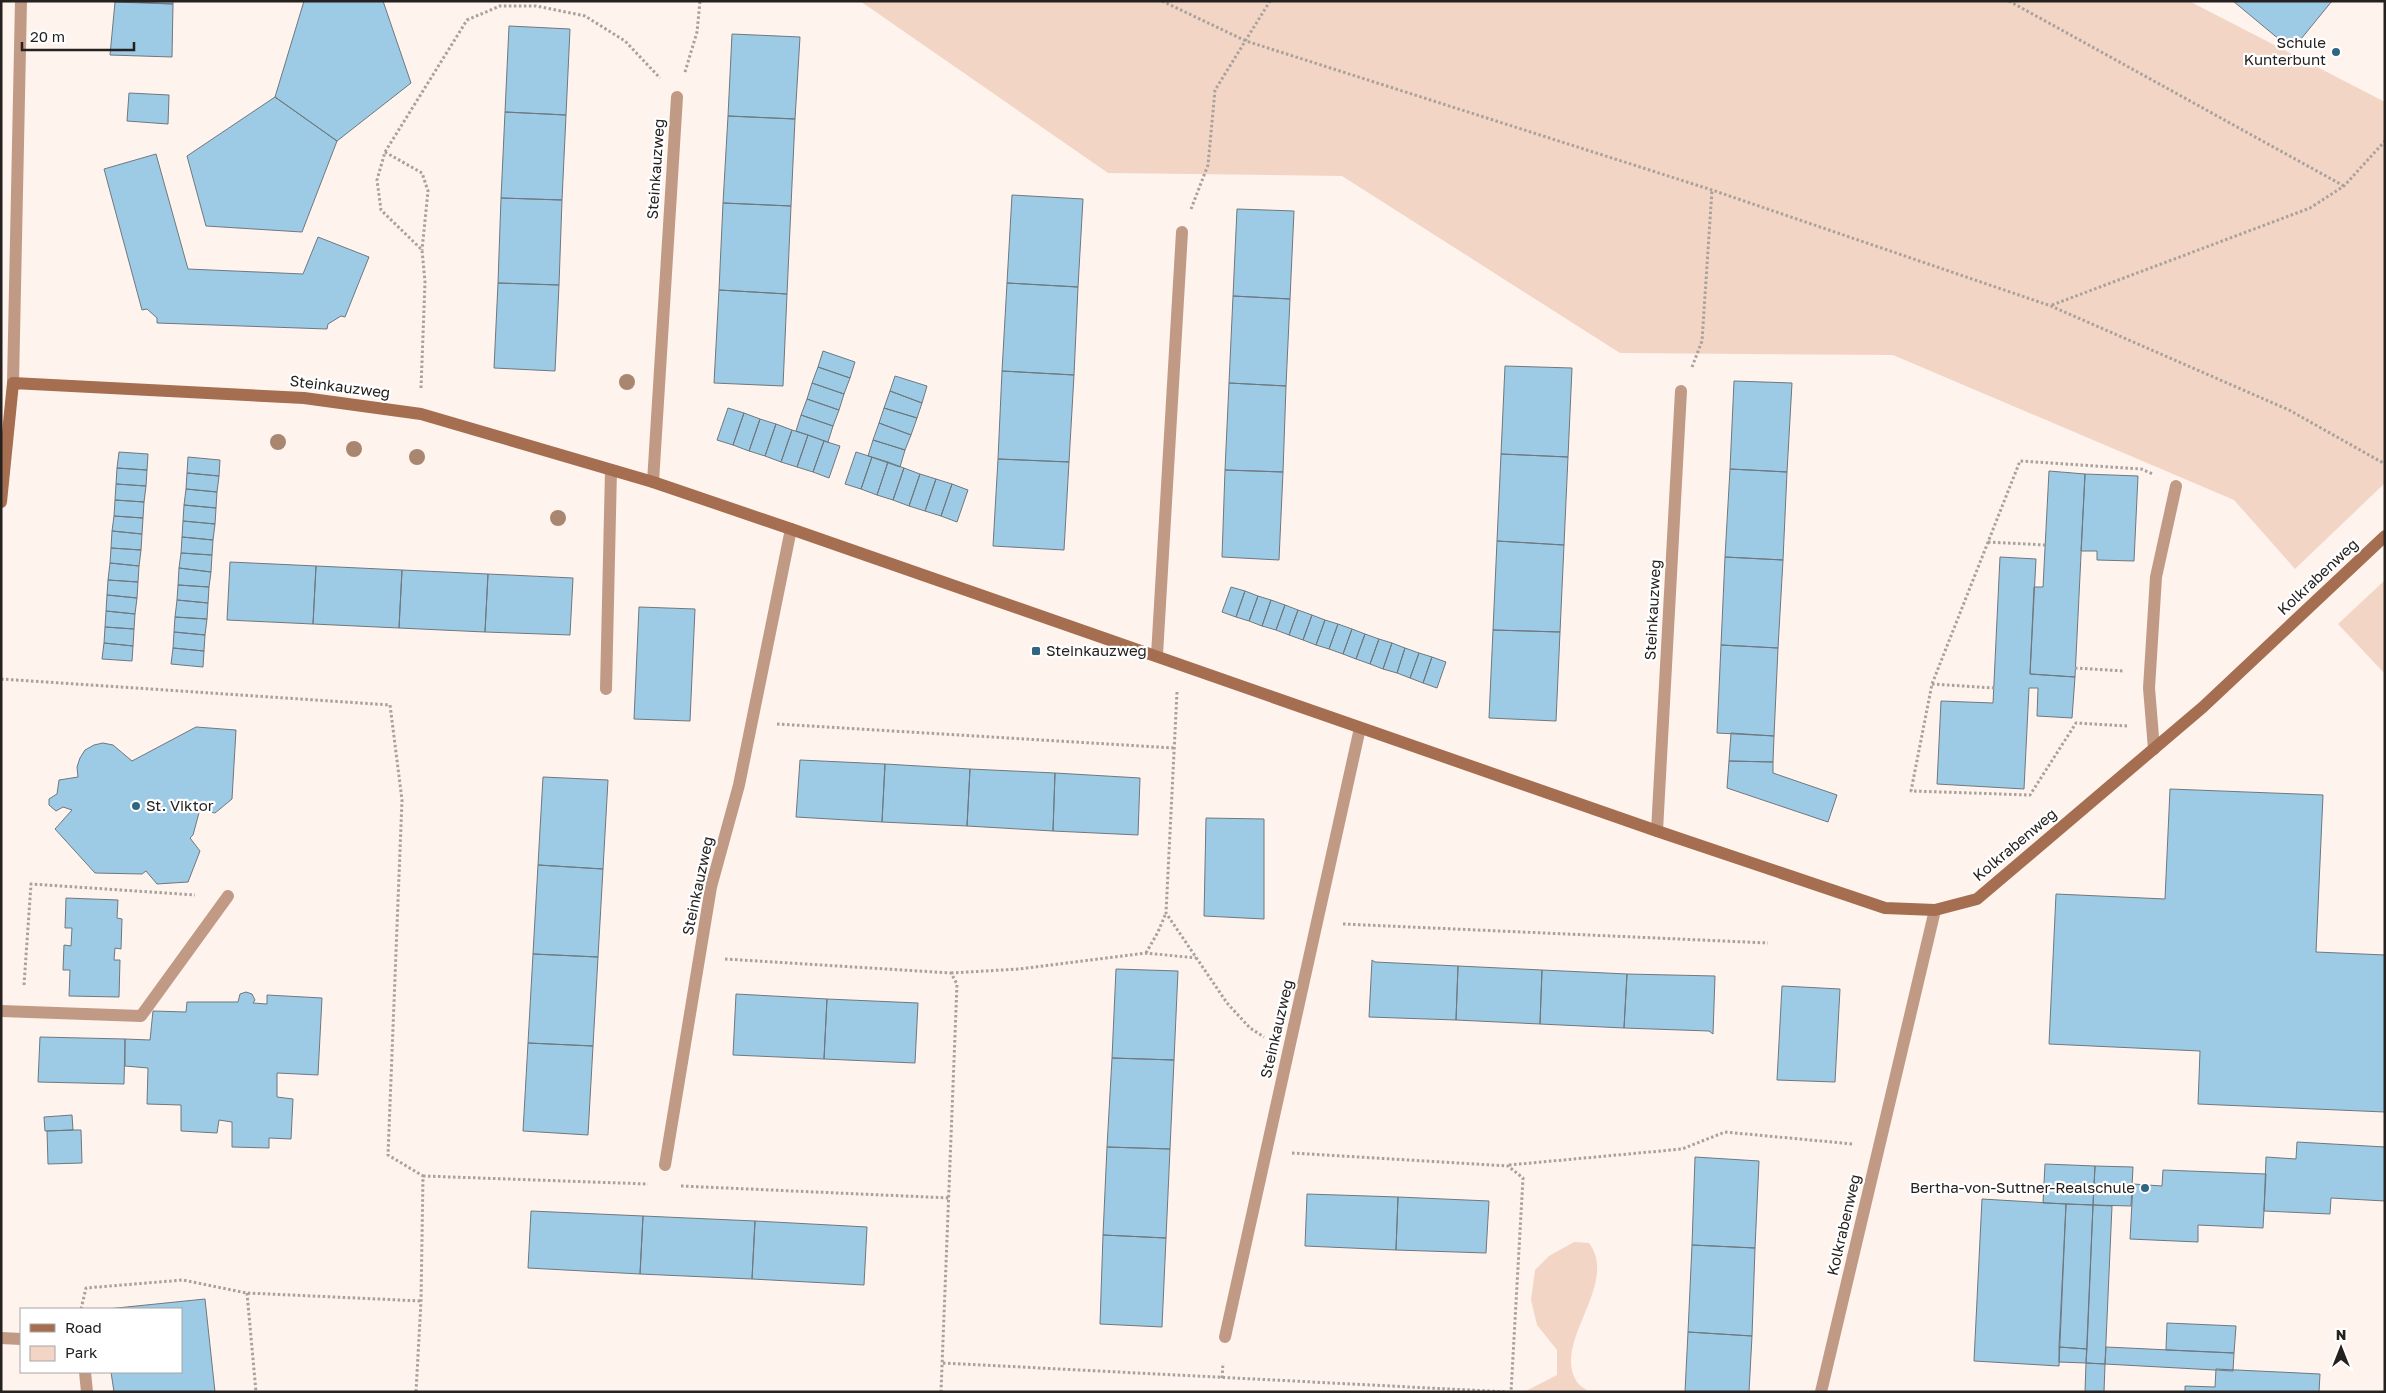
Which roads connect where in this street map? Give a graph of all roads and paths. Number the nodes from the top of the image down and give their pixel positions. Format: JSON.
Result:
{"nodes":[{"id":1,"x":21,"y":1,"type":"edge"},
{"id":2,"x":700,"y":1,"type":"edge"},
{"id":3,"x":1162,"y":1,"type":"edge"},
{"id":4,"x":1270,"y":1,"type":"edge"},
{"id":5,"x":2009,"y":1,"type":"edge"},
{"id":6,"x":500,"y":4,"type":"edge"},
{"id":7,"x":1246,"y":42,"type":"junction"},
{"id":8,"x":677,"y":97,"type":"junction"},
{"id":9,"x":2385,"y":141,"type":"edge"},
{"id":10,"x":385,"y":152,"type":"junction"},
{"id":11,"x":2344,"y":186,"type":"junction"},
{"id":12,"x":1712,"y":190,"type":"junction"},
{"id":13,"x":1182,"y":232,"type":"joint"},
{"id":14,"x":422,"y":250,"type":"junction"},
{"id":15,"x":2051,"y":306,"type":"junction"},
{"id":16,"x":13,"y":383,"type":"junction"},
{"id":17,"x":1681,"y":392,"type":"joint"},
{"id":18,"x":421,"y":414,"type":"junction"},
{"id":19,"x":6,"y":424,"type":"edge"},
{"id":20,"x":2385,"y":464,"type":"edge"},
{"id":21,"x":611,"y":470,"type":"junction"},
{"id":22,"x":653,"y":482,"type":"junction"},
{"id":23,"x":2176,"y":486,"type":"joint"},
{"id":24,"x":1,"y":502,"type":"edge"},
{"id":25,"x":790,"y":529,"type":"junction"},
{"id":26,"x":2385,"y":536,"type":"edge"},
{"id":27,"x":1988,"y":542,"type":"junction"},
{"id":28,"x":2045,"y":545,"type":"dead end"},
{"id":29,"x":1156,"y":655,"type":"junction"},
{"id":30,"x":1178,"y":664,"type":"junction"},
{"id":31,"x":2075,"y":668,"type":"dead end"},
{"id":32,"x":2150,"y":672,"type":"junction"},
{"id":33,"x":1,"y":680,"type":"edge"},
{"id":34,"x":1932,"y":684,"type":"junction"},
{"id":35,"x":1994,"y":688,"type":"dead end"},
{"id":36,"x":606,"y":689,"type":"dead end"},
{"id":37,"x":751,"y":723,"type":"junction"},
{"id":38,"x":2152,"y":727,"type":"junction"},
{"id":39,"x":1360,"y":728,"type":"junction"},
{"id":40,"x":1174,"y":748,"type":"junction"},
{"id":41,"x":2154,"y":749,"type":"junction"},
{"id":42,"x":1657,"y":831,"type":"junction"},
{"id":43,"x":228,"y":896,"type":"joint"},
{"id":44,"x":1935,"y":910,"type":"junction"},
{"id":45,"x":1166,"y":913,"type":"junction"},
{"id":46,"x":1317,"y":923,"type":"junction"},
{"id":47,"x":1768,"y":943,"type":"dead end"},
{"id":48,"x":1146,"y":953,"type":"junction"},
{"id":49,"x":700,"y":957,"type":"junction"},
{"id":50,"x":1197,"y":958,"type":"junction"},
{"id":51,"x":951,"y":973,"type":"junction"},
{"id":52,"x":1,"y":1011,"type":"edge"},
{"id":53,"x":22,"y":1012,"type":"junction"},
{"id":54,"x":1288,"y":1053,"type":"junction"},
{"id":55,"x":1879,"y":1147,"type":"junction"},
{"id":56,"x":1266,"y":1151,"type":"junction"},
{"id":57,"x":665,"y":1165,"type":"dead end"},
{"id":58,"x":1508,"y":1166,"type":"junction"},
{"id":59,"x":423,"y":1176,"type":"junction"},
{"id":60,"x":655,"y":1185,"type":"dead end"},
{"id":61,"x":674,"y":1185,"type":"dead end"},
{"id":62,"x":950,"y":1198,"type":"junction"},
{"id":63,"x":247,"y":1294,"type":"junction"},
{"id":64,"x":421,"y":1301,"type":"junction"},
{"id":65,"x":81,"y":1308,"type":"edge"},
{"id":66,"x":1225,"y":1337,"type":"dead end"},
{"id":67,"x":1,"y":1338,"type":"edge"},
{"id":68,"x":20,"y":1339,"type":"edge"},
{"id":69,"x":943,"y":1363,"type":"junction"},
{"id":70,"x":85,"y":1373,"type":"edge"},
{"id":71,"x":87,"y":1392,"type":"edge"},
{"id":72,"x":256,"y":1392,"type":"edge"},
{"id":73,"x":416,"y":1392,"type":"edge"},
{"id":74,"x":941,"y":1392,"type":"edge"},
{"id":75,"x":1506,"y":1392,"type":"edge"},
{"id":76,"x":1511,"y":1392,"type":"edge"},
{"id":77,"x":1821,"y":1392,"type":"edge"}],
"edges":[{"from":1,"to":16,"type":"street"},
{"from":2,"to":8,"type":"path"},
{"from":3,"to":7,"type":"path"},
{"from":4,"to":7,"type":"path"},
{"from":5,"to":11,"type":"path"},
{"from":6,"to":8,"type":"path"},
{"from":6,"to":10,"type":"path"},
{"from":7,"to":12,"type":"path"},
{"from":7,"to":13,"type":"path"},
{"from":8,"to":22,"type":"street","name":"Steinkauzweg"},
{"from":9,"to":11,"type":"path"},
{"from":10,"to":14,"type":"path"},
{"from":10,"to":14,"type":"path"},
{"from":11,"to":15,"type":"path"},
{"from":12,"to":15,"type":"path"},
{"from":12,"to":17,"type":"path"},
{"from":13,"to":29,"type":"street"},
{"from":14,"to":18,"type":"path"},
{"from":15,"to":20,"type":"path"},
{"from":16,"to":18,"type":"street","name":"Steinkauzweg"},
{"from":16,"to":19,"type":"street"},
{"from":17,"to":42,"type":"street","name":"Steinkauzweg"},
{"from":18,"to":21,"type":"street","name":"Steinkauzweg"},
{"from":19,"to":24,"type":"street"},
{"from":21,"to":22,"type":"street","name":"Steinkauzweg"},
{"from":21,"to":36,"type":"street"},
{"from":22,"to":25,"type":"street","name":"Steinkauzweg"},
{"from":23,"to":27,"type":"path"},
{"from":23,"to":32,"type":"street"},
{"from":25,"to":29,"type":"street","name":"Steinkauzweg"},
{"from":25,"to":37,"type":"street","name":"Steinkauzweg"},
{"from":26,"to":41,"type":"street","name":"Kolkrabenweg"},
{"from":27,"to":28,"type":"path"},
{"from":27,"to":34,"type":"path"},
{"from":29,"to":30,"type":"street","name":"Steinkauzweg"},
{"from":30,"to":39,"type":"street","name":"Steinkauzweg"},
{"from":30,"to":40,"type":"path"},
{"from":31,"to":32,"type":"path"},
{"from":32,"to":38,"type":"street"},
{"from":33,"to":59,"type":"path"},
{"from":34,"to":35,"type":"path"},
{"from":34,"to":38,"type":"path"},
{"from":37,"to":40,"type":"path"},
{"from":37,"to":49,"type":"street","name":"Steinkauzweg"},
{"from":38,"to":41,"type":"street"},
{"from":39,"to":42,"type":"street","name":"Steinkauzweg"},
{"from":39,"to":46,"type":"street","name":"Steinkauzweg"},
{"from":40,"to":45,"type":"path"},
{"from":41,"to":44,"type":"street","name":"Kolkrabenweg"},
{"from":42,"to":44,"type":"street","name":"Steinkauzweg"},
{"from":43,"to":53,"type":"street"},
{"from":43,"to":53,"type":"path"},
{"from":44,"to":55,"type":"street","name":"Kolkrabenweg"},
{"from":45,"to":48,"type":"path"},
{"from":45,"to":50,"type":"path"},
{"from":46,"to":47,"type":"path"},
{"from":46,"to":54,"type":"street","name":"Steinkauzweg"},
{"from":48,"to":50,"type":"path"},
{"from":48,"to":51,"type":"path"},
{"from":49,"to":51,"type":"path"},
{"from":49,"to":57,"type":"street","name":"Steinkauzweg"},
{"from":50,"to":54,"type":"path"},
{"from":51,"to":62,"type":"path"},
{"from":52,"to":53,"type":"street"},
{"from":54,"to":56,"type":"street","name":"Steinkauzweg"},
{"from":55,"to":58,"type":"path"},
{"from":55,"to":77,"type":"street","name":"Kolkrabenweg"},
{"from":56,"to":58,"type":"path"},
{"from":56,"to":66,"type":"street","name":"Steinkauzweg"},
{"from":58,"to":76,"type":"path"},
{"from":59,"to":60,"type":"path"},
{"from":59,"to":64,"type":"path"},
{"from":61,"to":62,"type":"path"},
{"from":62,"to":69,"type":"path"},
{"from":63,"to":64,"type":"path"},
{"from":63,"to":65,"type":"path"},
{"from":63,"to":72,"type":"path"},
{"from":64,"to":73,"type":"path"},
{"from":67,"to":68,"type":"street"},
{"from":69,"to":74,"type":"path"},
{"from":69,"to":75,"type":"path"},
{"from":70,"to":71,"type":"street"}]}
